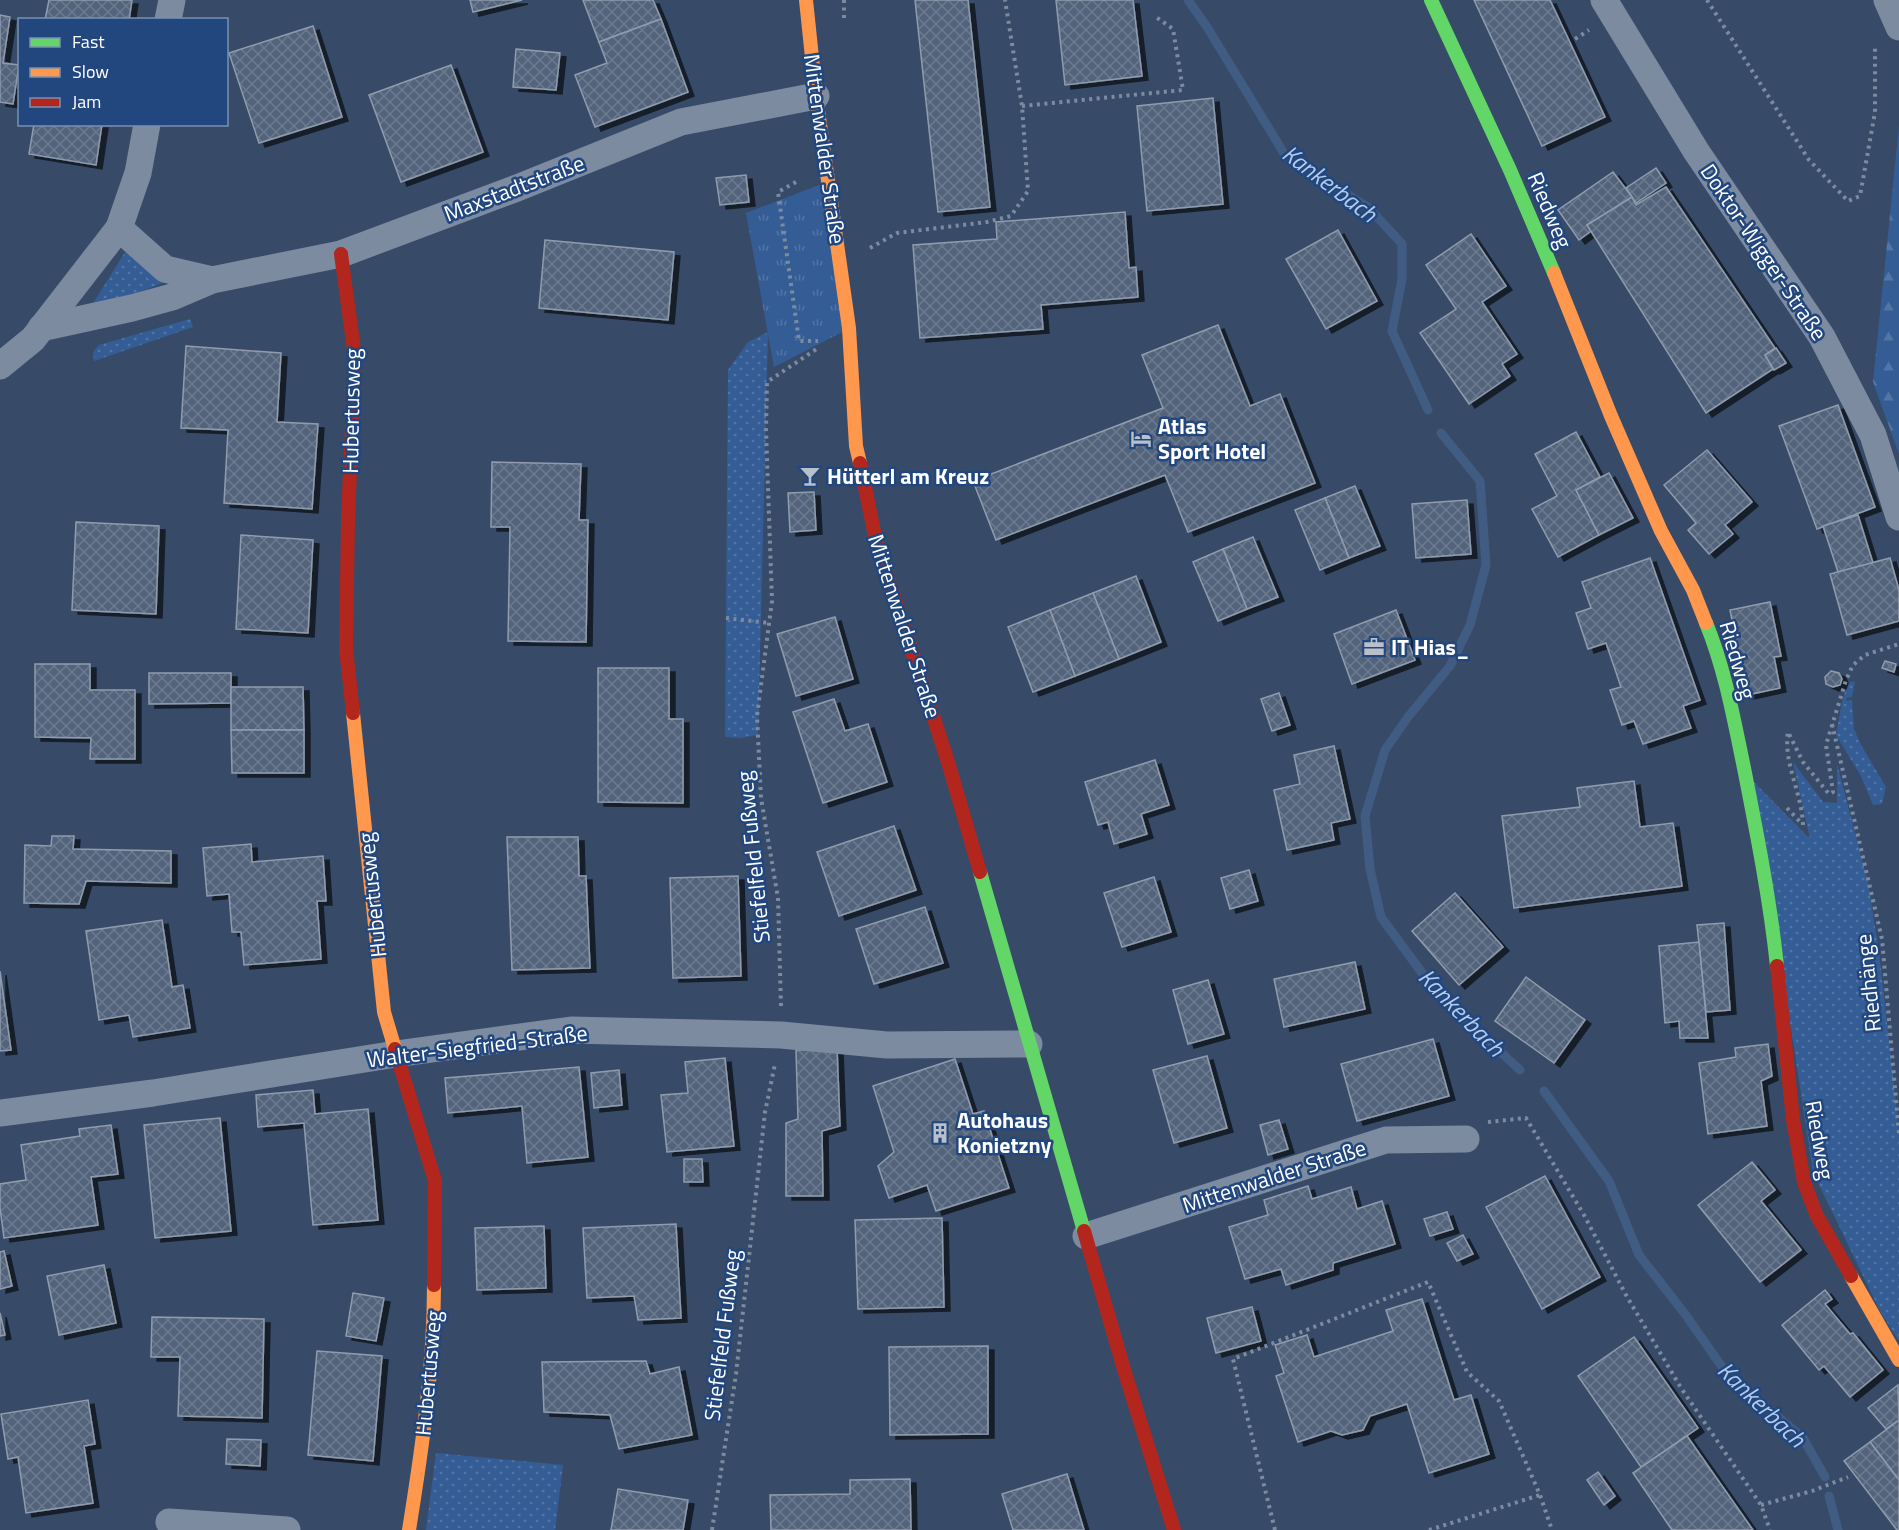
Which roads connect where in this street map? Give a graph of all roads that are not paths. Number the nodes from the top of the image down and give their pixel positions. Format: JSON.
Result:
{"nodes":[{"id":1,"x":172,"y":0,"type":"edge"},
{"id":2,"x":806,"y":0,"type":"edge"},
{"id":3,"x":1431,"y":0,"type":"edge"},
{"id":4,"x":1604,"y":0,"type":"edge"},
{"id":5,"x":1887,"y":0,"type":"edge"},
{"id":6,"x":168,"y":18,"type":"edge"},
{"id":7,"x":1899,"y":27,"type":"edge"},
{"id":8,"x":816,"y":96,"type":"junction"},
{"id":9,"x":147,"y":126,"type":"edge"},
{"id":10,"x":119,"y":228,"type":"junction"},
{"id":11,"x":341,"y":254,"type":"junction"},
{"id":12,"x":212,"y":280,"type":"junction"},
{"id":13,"x":41,"y":328,"type":"junction"},
{"id":14,"x":0,"y":366,"type":"edge"},
{"id":15,"x":1899,"y":516,"type":"edge"},
{"id":16,"x":1029,"y":1044,"type":"junction"},
{"id":17,"x":396,"y":1054,"type":"junction"},
{"id":18,"x":0,"y":1113,"type":"edge"},
{"id":19,"x":1472,"y":1131,"type":"road end"},
{"id":20,"x":1086,"y":1236,"type":"junction"},
{"id":21,"x":1899,"y":1360,"type":"edge"},
{"id":22,"x":169,"y":1522,"type":"dead end"},
{"id":23,"x":288,"y":1530,"type":"edge"},
{"id":24,"x":409,"y":1530,"type":"edge"},
{"id":25,"x":1174,"y":1530,"type":"edge"}],
"edges":[{"from":1,"to":6,"type":"street"},
{"from":2,"to":8,"type":"street","name":"Mittenwalder Straße"},
{"from":3,"to":21,"type":"street","name":"Riedweg"},
{"from":4,"to":15,"type":"street","name":"Doktor-Wigger-Straße"},
{"from":5,"to":7,"type":"street"},
{"from":8,"to":11,"type":"street","name":"Maxstadtstraße"},
{"from":8,"to":16,"type":"street","name":"Mittenwalder Straße"},
{"from":9,"to":10,"type":"street"},
{"from":10,"to":12,"type":"street","name":"Maxstadtstraße"},
{"from":10,"to":13,"type":"street"},
{"from":11,"to":12,"type":"street","name":"Maxstadtstraße"},
{"from":11,"to":17,"type":"street","name":"Hubertusweg"},
{"from":12,"to":13,"type":"street","name":"Maxstadtstraße"},
{"from":13,"to":14,"type":"street"},
{"from":16,"to":17,"type":"street","name":"Walter-Siegfried-Straße"},
{"from":16,"to":20,"type":"street","name":"Mittenwalder Straße"},
{"from":17,"to":18,"type":"street","name":"Walter-Siegfried-Straße"},
{"from":17,"to":24,"type":"street","name":"Hubertusweg"},
{"from":19,"to":20,"type":"street","name":"Mittenwalder Straße"},
{"from":20,"to":25,"type":"street","name":"Mittenwalder Straße"},
{"from":22,"to":23,"type":"street"}]}
